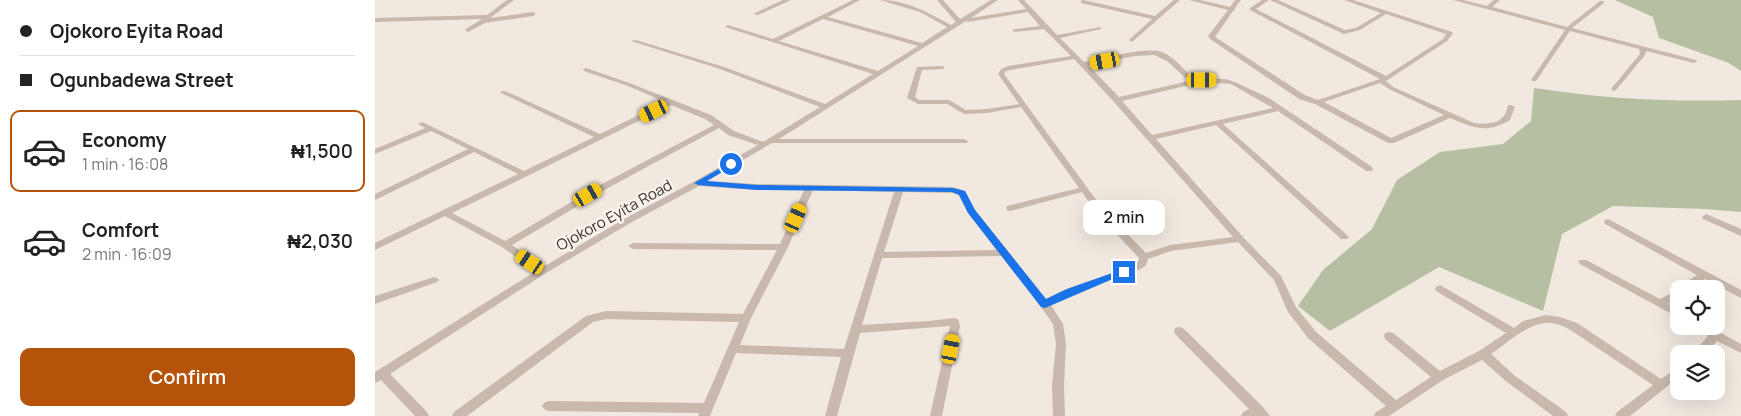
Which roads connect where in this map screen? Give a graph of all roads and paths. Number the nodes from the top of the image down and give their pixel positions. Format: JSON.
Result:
{"nodes":[{"id":1,"x":511,"y":0,"type":"edge"},
{"id":2,"x":788,"y":0,"type":"edge"},
{"id":3,"x":857,"y":0,"type":"edge"},
{"id":4,"x":883,"y":0,"type":"edge"},
{"id":5,"x":940,"y":0,"type":"edge"},
{"id":6,"x":995,"y":0,"type":"edge"},
{"id":7,"x":1021,"y":0,"type":"edge"},
{"id":8,"x":1177,"y":0,"type":"edge"},
{"id":9,"x":1192,"y":0,"type":"edge"},
{"id":10,"x":1238,"y":0,"type":"edge"},
{"id":11,"x":1267,"y":0,"type":"edge"},
{"id":12,"x":1273,"y":0,"type":"edge"},
{"id":13,"x":1347,"y":0,"type":"edge"},
{"id":14,"x":1456,"y":0,"type":"edge"},
{"id":15,"x":1497,"y":0,"type":"edge"},
{"id":16,"x":1083,"y":2,"type":"dead end"},
{"id":17,"x":1602,"y":2,"type":"dead end"},
{"id":18,"x":1488,"y":8,"type":"junction"},
{"id":19,"x":1233,"y":9,"type":"junction"},
{"id":20,"x":1030,"y":10,"type":"junction"},
{"id":21,"x":1386,"y":12,"type":"junction"},
{"id":22,"x":533,"y":14,"type":"dead end"},
{"id":23,"x":756,"y":14,"type":"dead end"},
{"id":24,"x":489,"y":16,"type":"junction"},
{"id":25,"x":823,"y":17,"type":"junction"},
{"id":26,"x":1156,"y":18,"type":"junction"},
{"id":27,"x":375,"y":20,"type":"edge"},
{"id":28,"x":483,"y":21,"type":"junction"},
{"id":29,"x":961,"y":22,"type":"junction"},
{"id":30,"x":728,"y":27,"type":"dead end"},
{"id":31,"x":951,"y":27,"type":"junction"},
{"id":32,"x":1045,"y":27,"type":"junction"},
{"id":33,"x":1099,"y":28,"type":"dead end"},
{"id":34,"x":1569,"y":29,"type":"junction"},
{"id":35,"x":468,"y":30,"type":"dead end"},
{"id":36,"x":1015,"y":31,"type":"dead end"},
{"id":37,"x":1055,"y":37,"type":"junction"},
{"id":38,"x":1132,"y":40,"type":"dead end"},
{"id":39,"x":634,"y":41,"type":"dead end"},
{"id":40,"x":773,"y":41,"type":"junction"},
{"id":41,"x":923,"y":45,"type":"junction"},
{"id":42,"x":1642,"y":48,"type":"junction"},
{"id":43,"x":1076,"y":57,"type":"junction"},
{"id":44,"x":1694,"y":61,"type":"dead end"},
{"id":45,"x":1083,"y":64,"type":"junction"},
{"id":46,"x":942,"y":68,"type":"dead end"},
{"id":47,"x":586,"y":70,"type":"dead end"},
{"id":48,"x":878,"y":73,"type":"junction"},
{"id":49,"x":1384,"y":80,"type":"junction"},
{"id":50,"x":1535,"y":80,"type":"dead end"},
{"id":51,"x":1194,"y":82,"type":"junction"},
{"id":52,"x":1614,"y":89,"type":"dead end"},
{"id":53,"x":503,"y":92,"type":"dead end"},
{"id":54,"x":1117,"y":100,"type":"junction"},
{"id":55,"x":671,"y":102,"type":"junction"},
{"id":56,"x":1318,"y":102,"type":"junction"},
{"id":57,"x":1023,"y":105,"type":"junction"},
{"id":58,"x":824,"y":106,"type":"junction"},
{"id":59,"x":1511,"y":107,"type":"dead end"},
{"id":60,"x":1279,"y":109,"type":"junction"},
{"id":61,"x":1450,"y":115,"type":"junction"},
{"id":62,"x":1218,"y":123,"type":"junction"},
{"id":63,"x":426,"y":126,"type":"joint"},
{"id":64,"x":720,"y":126,"type":"junction"},
{"id":65,"x":600,"y":137,"type":"junction"},
{"id":66,"x":1150,"y":138,"type":"junction"},
{"id":67,"x":964,"y":141,"type":"dead end"},
{"id":68,"x":768,"y":143,"type":"junction"},
{"id":69,"x":475,"y":150,"type":"junction"},
{"id":70,"x":375,"y":152,"type":"edge"},
{"id":71,"x":1369,"y":169,"type":"dead end"},
{"id":72,"x":523,"y":173,"type":"junction"},
{"id":73,"x":698,"y":183,"type":"junction"},
{"id":74,"x":809,"y":188,"type":"junction"},
{"id":75,"x":1084,"y":188,"type":"junction"},
{"id":76,"x":899,"y":190,"type":"junction"},
{"id":77,"x":375,"y":196,"type":"edge"},
{"id":78,"x":1010,"y":208,"type":"dead end"},
{"id":79,"x":445,"y":213,"type":"junction"},
{"id":80,"x":1705,"y":217,"type":"dead end"},
{"id":81,"x":1608,"y":222,"type":"dead end"},
{"id":82,"x":1741,"y":233,"type":"edge"},
{"id":83,"x":1344,"y":237,"type":"dead end"},
{"id":84,"x":1240,"y":239,"type":"junction"},
{"id":85,"x":505,"y":245,"type":"junction"},
{"id":86,"x":633,"y":246,"type":"dead end"},
{"id":87,"x":375,"y":247,"type":"edge"},
{"id":88,"x":783,"y":247,"type":"junction"},
{"id":89,"x":1005,"y":253,"type":"junction"},
{"id":90,"x":879,"y":255,"type":"junction"},
{"id":91,"x":1144,"y":257,"type":"junction"},
{"id":92,"x":1583,"y":262,"type":"dead end"},
{"id":93,"x":543,"y":270,"type":"junction"},
{"id":94,"x":1705,"y":274,"type":"junction"},
{"id":95,"x":434,"y":280,"type":"dead end"},
{"id":96,"x":1696,"y":280,"type":"edge"},
{"id":97,"x":1440,"y":289,"type":"dead end"},
{"id":98,"x":1741,"y":294,"type":"edge"},
{"id":99,"x":1670,"y":298,"type":"edge"},
{"id":100,"x":375,"y":300,"type":"edge"},
{"id":101,"x":1661,"y":303,"type":"junction"},
{"id":102,"x":1045,"y":304,"type":"junction"},
{"id":103,"x":1670,"y":308,"type":"edge"},
{"id":104,"x":746,"y":318,"type":"junction"},
{"id":105,"x":857,"y":328,"type":"junction"},
{"id":106,"x":1179,"y":331,"type":"dead end"},
{"id":107,"x":1513,"y":332,"type":"junction"},
{"id":108,"x":1389,"y":336,"type":"dead end"},
{"id":109,"x":1715,"y":336,"type":"joint"},
{"id":110,"x":1706,"y":345,"type":"edge"},
{"id":111,"x":732,"y":349,"type":"junction"},
{"id":112,"x":1741,"y":349,"type":"edge"},
{"id":113,"x":848,"y":353,"type":"junction"},
{"id":114,"x":1483,"y":354,"type":"junction"},
{"id":115,"x":379,"y":376,"type":"edge"},
{"id":116,"x":1439,"y":377,"type":"junction"},
{"id":117,"x":1670,"y":378,"type":"edge"},
{"id":118,"x":1663,"y":384,"type":"junction"},
{"id":119,"x":547,"y":406,"type":"dead end"},
{"id":120,"x":1395,"y":406,"type":"junction"},
{"id":121,"x":706,"y":412,"type":"edge"},
{"id":122,"x":1256,"y":414,"type":"edge"},
{"id":123,"x":423,"y":416,"type":"edge"},
{"id":124,"x":458,"y":416,"type":"edge"},
{"id":125,"x":831,"y":416,"type":"edge"},
{"id":126,"x":936,"y":416,"type":"edge"},
{"id":127,"x":1059,"y":416,"type":"edge"},
{"id":128,"x":1380,"y":416,"type":"edge"},
{"id":129,"x":1562,"y":416,"type":"edge"},
{"id":130,"x":1621,"y":416,"type":"edge"}],
"edges":[{"from":1,"to":24,"type":"street"},
{"from":2,"to":23,"type":"street"},
{"from":3,"to":25,"type":"street"},
{"from":4,"to":31,"type":"street"},
{"from":5,"to":29,"type":"street"},
{"from":6,"to":29,"type":"street","name":"Ojokoro Eyita Road"},
{"from":7,"to":20,"type":"street"},
{"from":8,"to":26,"type":"street"},
{"from":9,"to":19,"type":"street"},
{"from":10,"to":19,"type":"street"},
{"from":11,"to":49,"type":"street"},
{"from":12,"to":21,"type":"street"},
{"from":13,"to":21,"type":"street"},
{"from":14,"to":18,"type":"street"},
{"from":15,"to":18,"type":"street"},
{"from":16,"to":26,"type":"street"},
{"from":17,"to":34,"type":"street"},
{"from":18,"to":34,"type":"street"},
{"from":19,"to":56,"type":"street"},
{"from":20,"to":29,"type":"street"},
{"from":20,"to":32,"type":"street"},
{"from":21,"to":49,"type":"street"},
{"from":22,"to":28,"type":"street"},
{"from":24,"to":27,"type":"street"},
{"from":24,"to":28,"type":"street"},
{"from":25,"to":40,"type":"street"},
{"from":25,"to":41,"type":"street"},
{"from":26,"to":38,"type":"street"},
{"from":28,"to":35,"type":"street"},
{"from":29,"to":31,"type":"street","name":"Ojokoro Eyita Road"},
{"from":30,"to":40,"type":"street"},
{"from":31,"to":41,"type":"street","name":"Ojokoro Eyita Road"},
{"from":32,"to":36,"type":"street"},
{"from":32,"to":37,"type":"street"},
{"from":33,"to":37,"type":"street"},
{"from":34,"to":42,"type":"street"},
{"from":34,"to":50,"type":"street"},
{"from":37,"to":43,"type":"street"},
{"from":39,"to":58,"type":"street"},
{"from":40,"to":48,"type":"street"},
{"from":41,"to":48,"type":"street","name":"Ojokoro Eyita Road"},
{"from":42,"to":44,"type":"street"},
{"from":42,"to":52,"type":"street"},
{"from":43,"to":45,"type":"street"},
{"from":43,"to":57,"type":"street"},
{"from":45,"to":51,"type":"street"},
{"from":45,"to":54,"type":"street"},
{"from":46,"to":57,"type":"street"},
{"from":47,"to":55,"type":"street"},
{"from":48,"to":58,"type":"street","name":"Ojokoro Eyita Road"},
{"from":49,"to":56,"type":"street"},
{"from":49,"to":61,"type":"street"},
{"from":51,"to":54,"type":"street"},
{"from":51,"to":60,"type":"street"},
{"from":53,"to":65,"type":"street"},
{"from":54,"to":66,"type":"street"},
{"from":55,"to":64,"type":"street"},
{"from":55,"to":65,"type":"street"},
{"from":56,"to":61,"type":"street"},
{"from":57,"to":75,"type":"street"},
{"from":58,"to":68,"type":"street","name":"Ojokoro Eyita Road"},
{"from":59,"to":61,"type":"street"},
{"from":60,"to":62,"type":"street"},
{"from":60,"to":71,"type":"street"},
{"from":62,"to":66,"type":"street"},
{"from":62,"to":83,"type":"street"},
{"from":63,"to":69,"type":"street"},
{"from":63,"to":70,"type":"street"},
{"from":64,"to":68,"type":"street"},
{"from":64,"to":85,"type":"street"},
{"from":65,"to":72,"type":"street"},
{"from":66,"to":84,"type":"street"},
{"from":67,"to":68,"type":"street"},
{"from":68,"to":73,"type":"street","name":"Ojokoro Eyita Road"},
{"from":69,"to":72,"type":"street"},
{"from":69,"to":77,"type":"street"},
{"from":72,"to":79,"type":"street"},
{"from":73,"to":74,"type":"street"},
{"from":73,"to":93,"type":"street","name":"Ojokoro Eyita Road"},
{"from":74,"to":76,"type":"street"},
{"from":74,"to":88,"type":"street"},
{"from":75,"to":78,"type":"street"},
{"from":75,"to":91,"type":"street"},
{"from":76,"to":89,"type":"street"},
{"from":76,"to":90,"type":"street"},
{"from":79,"to":85,"type":"street"},
{"from":79,"to":87,"type":"street"},
{"from":80,"to":82,"type":"street"},
{"from":81,"to":94,"type":"street"},
{"from":84,"to":91,"type":"street"},
{"from":84,"to":120,"type":"street"},
{"from":85,"to":93,"type":"street"},
{"from":86,"to":88,"type":"street"},
{"from":88,"to":104,"type":"street"},
{"from":89,"to":90,"type":"street"},
{"from":89,"to":102,"type":"street"},
{"from":90,"to":105,"type":"street"},
{"from":91,"to":102,"type":"street"},
{"from":92,"to":101,"type":"street"},
{"from":93,"to":115,"type":"street","name":"Ojokoro Eyita Road"},
{"from":94,"to":96,"type":"street"},
{"from":94,"to":98,"type":"street"},
{"from":95,"to":100,"type":"street"},
{"from":97,"to":107,"type":"street"},
{"from":99,"to":101,"type":"street"},
{"from":101,"to":103,"type":"street"},
{"from":102,"to":127,"type":"street"},
{"from":104,"to":111,"type":"street"},
{"from":104,"to":124,"type":"street"},
{"from":105,"to":113,"type":"street"},
{"from":105,"to":126,"type":"street"},
{"from":106,"to":122,"type":"street"},
{"from":107,"to":114,"type":"street"},
{"from":107,"to":118,"type":"street"},
{"from":108,"to":116,"type":"street"},
{"from":109,"to":110,"type":"street"},
{"from":109,"to":112,"type":"street"},
{"from":111,"to":113,"type":"street"},
{"from":111,"to":121,"type":"street"},
{"from":113,"to":125,"type":"street"},
{"from":114,"to":116,"type":"street"},
{"from":114,"to":129,"type":"street"},
{"from":115,"to":123,"type":"street"},
{"from":116,"to":120,"type":"street"},
{"from":117,"to":118,"type":"street"},
{"from":118,"to":130,"type":"street"},
{"from":119,"to":121,"type":"street"},
{"from":120,"to":128,"type":"street"}]}
